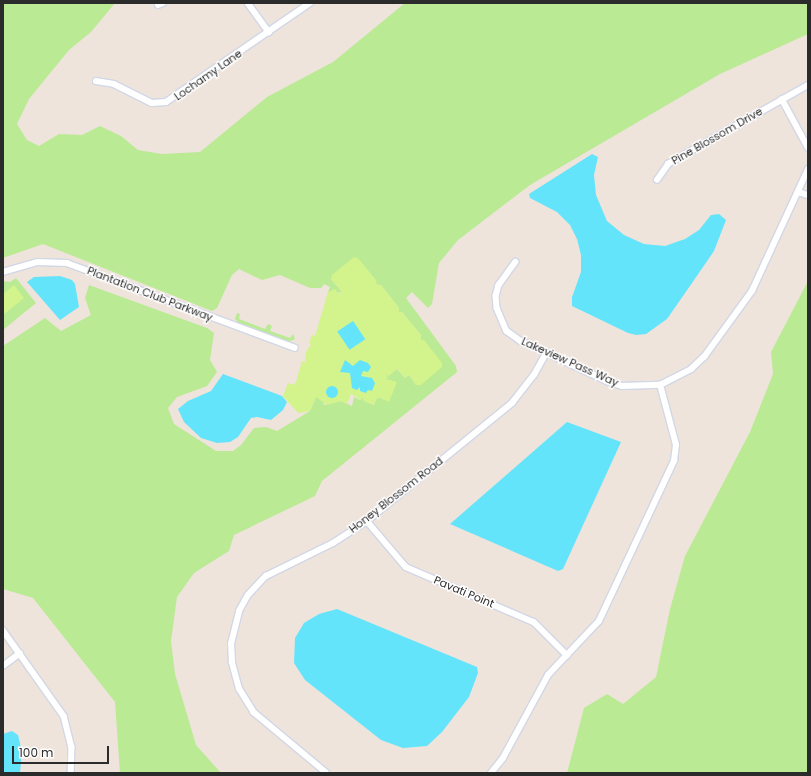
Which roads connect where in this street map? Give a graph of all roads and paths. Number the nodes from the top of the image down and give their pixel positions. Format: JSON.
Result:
{"nodes":[{"id":1,"x":248,"y":3,"type":"edge"},
{"id":2,"x":310,"y":3,"type":"edge"},
{"id":3,"x":269,"y":32,"type":"junction"},
{"id":4,"x":96,"y":81,"type":"dead end"},
{"id":5,"x":808,"y":85,"type":"edge"},
{"id":6,"x":782,"y":99,"type":"junction"},
{"id":7,"x":808,"y":147,"type":"edge"},
{"id":8,"x":808,"y":169,"type":"edge"},
{"id":9,"x":657,"y":180,"type":"dead end"},
{"id":10,"x":798,"y":192,"type":"junction"},
{"id":11,"x":808,"y":195,"type":"edge"},
{"id":12,"x":516,"y":262,"type":"dead end"},
{"id":13,"x":3,"y":272,"type":"edge"},
{"id":14,"x":295,"y":348,"type":"dead end"},
{"id":15,"x":546,"y":353,"type":"junction"},
{"id":16,"x":660,"y":385,"type":"junction"},
{"id":17,"x":367,"y":521,"type":"junction"},
{"id":18,"x":3,"y":630,"type":"edge"},
{"id":19,"x":20,"y":653,"type":"junction"},
{"id":20,"x":567,"y":655,"type":"junction"},
{"id":21,"x":3,"y":666,"type":"edge"},
{"id":22,"x":71,"y":773,"type":"edge"},
{"id":23,"x":326,"y":773,"type":"edge"},
{"id":24,"x":491,"y":773,"type":"edge"}],
"edges":[{"from":1,"to":3,"type":"street"},
{"from":2,"to":3,"type":"street","name":"Lochamy Lane"},
{"from":3,"to":4,"type":"street","name":"Lochamy Lane"},
{"from":5,"to":6,"type":"street","name":"Pine Blossom Drive"},
{"from":6,"to":7,"type":"street"},
{"from":6,"to":9,"type":"street","name":"Pine Blossom Drive"},
{"from":8,"to":10,"type":"street","name":"Lakeview Pass Way"},
{"from":10,"to":11,"type":"street"},
{"from":10,"to":16,"type":"street","name":"Lakeview Pass Way"},
{"from":12,"to":15,"type":"street","name":"Lakeview Pass Way"},
{"from":13,"to":14,"type":"street","name":"Plantation Club Parkway"},
{"from":15,"to":16,"type":"street","name":"Lakeview Pass Way"},
{"from":15,"to":17,"type":"street","name":"Honey Blossom Road"},
{"from":16,"to":20,"type":"street"},
{"from":17,"to":20,"type":"street","name":"Pavati Point"},
{"from":17,"to":23,"type":"street","name":"Honey Blossom Road"},
{"from":18,"to":19,"type":"street"},
{"from":19,"to":21,"type":"street"},
{"from":19,"to":22,"type":"street"},
{"from":20,"to":24,"type":"street"}]}
